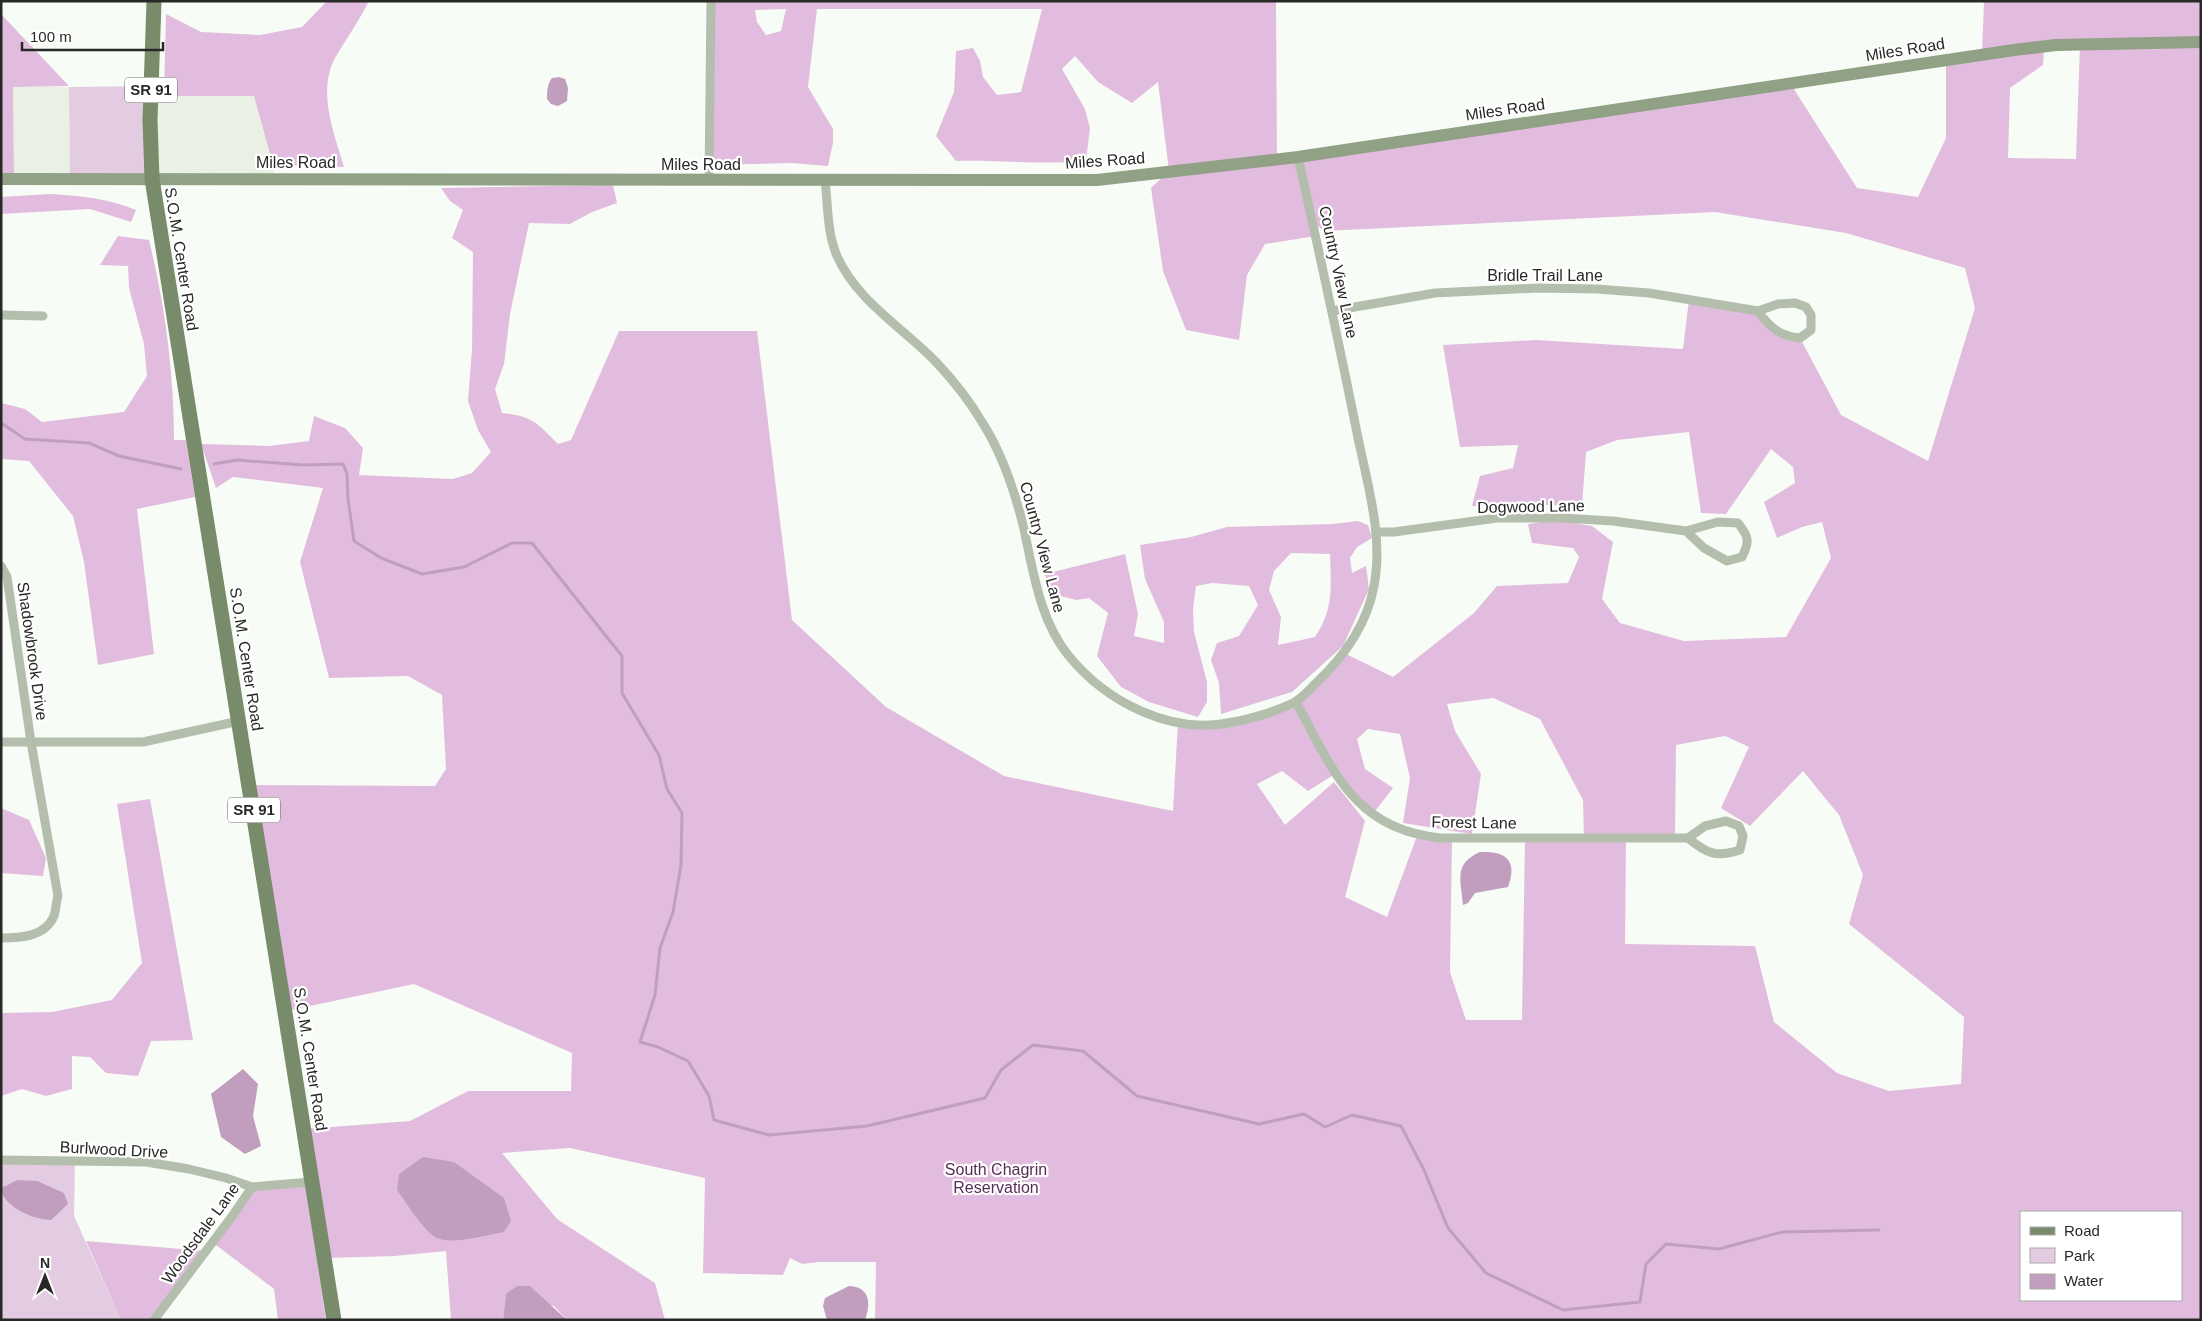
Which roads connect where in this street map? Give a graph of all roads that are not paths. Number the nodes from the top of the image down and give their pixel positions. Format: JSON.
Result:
{"nodes":[{"id":1,"x":154,"y":1,"type":"edge"},
{"id":2,"x":711,"y":1,"type":"edge"},
{"id":3,"x":2201,"y":42,"type":"edge"},
{"id":4,"x":1298,"y":157,"type":"junction"},
{"id":5,"x":1,"y":179,"type":"edge"},
{"id":6,"x":152,"y":179,"type":"junction"},
{"id":7,"x":709,"y":180,"type":"junction"},
{"id":8,"x":825,"y":180,"type":"junction"},
{"id":9,"x":1332,"y":311,"type":"junction"},
{"id":10,"x":1758,"y":311,"type":"junction"},
{"id":11,"x":1,"y":315,"type":"edge"},
{"id":12,"x":43,"y":316,"type":"dead end"},
{"id":13,"x":1686,"y":531,"type":"junction"},
{"id":14,"x":1377,"y":532,"type":"junction"},
{"id":15,"x":1,"y":566,"type":"edge"},
{"id":16,"x":1296,"y":702,"type":"junction"},
{"id":17,"x":239,"y":721,"type":"junction"},
{"id":18,"x":1,"y":742,"type":"edge"},
{"id":19,"x":32,"y":742,"type":"junction"},
{"id":20,"x":1688,"y":838,"type":"junction"},
{"id":21,"x":1,"y":938,"type":"edge"},
{"id":22,"x":1,"y":1160,"type":"edge"},
{"id":23,"x":311,"y":1182,"type":"junction"},
{"id":24,"x":252,"y":1187,"type":"junction"},
{"id":25,"x":154,"y":1320,"type":"edge"},
{"id":26,"x":334,"y":1320,"type":"edge"}],
"edges":[{"from":1,"to":6,"type":"main road","name":"S.O.M. Center Road","number":"SR 91"},
{"from":2,"to":7,"type":"street"},
{"from":3,"to":4,"type":"main road","name":"Miles Road"},
{"from":4,"to":8,"type":"main road","name":"Miles Road"},
{"from":4,"to":9,"type":"street","name":"Country View Lane"},
{"from":5,"to":6,"type":"main road","name":"Miles Road"},
{"from":6,"to":7,"type":"main road","name":"Miles Road"},
{"from":6,"to":17,"type":"main road","name":"S.O.M. Center Road","number":"SR 91"},
{"from":7,"to":8,"type":"main road","name":"Miles Road"},
{"from":8,"to":16,"type":"street","name":"Country View Lane"},
{"from":9,"to":10,"type":"street","name":"Bridle Trail Lane"},
{"from":9,"to":14,"type":"street","name":"Country View Lane"},
{"from":10,"to":10,"type":"street","name":"Bridle Trail Lane"},
{"from":11,"to":12,"type":"street"},
{"from":13,"to":13,"type":"street","name":"Dogwood Lane"},
{"from":13,"to":14,"type":"street","name":"Dogwood Lane"},
{"from":14,"to":16,"type":"street","name":"Country View Lane"},
{"from":15,"to":19,"type":"street","name":"Shadowbrook Drive"},
{"from":16,"to":20,"type":"street","name":"Forest Lane"},
{"from":17,"to":19,"type":"street"},
{"from":17,"to":23,"type":"main road","name":"S.O.M. Center Road","number":"SR 91"},
{"from":18,"to":19,"type":"street"},
{"from":19,"to":21,"type":"street","name":"Shadowbrook Drive"},
{"from":20,"to":20,"type":"street"},
{"from":22,"to":24,"type":"street","name":"Burlwood Drive"},
{"from":23,"to":24,"type":"street","name":"Woodsdale Lane"},
{"from":23,"to":26,"type":"main road","name":"S.O.M. Center Road","number":"SR 91"},
{"from":24,"to":25,"type":"street","name":"Woodsdale Lane"}]}
